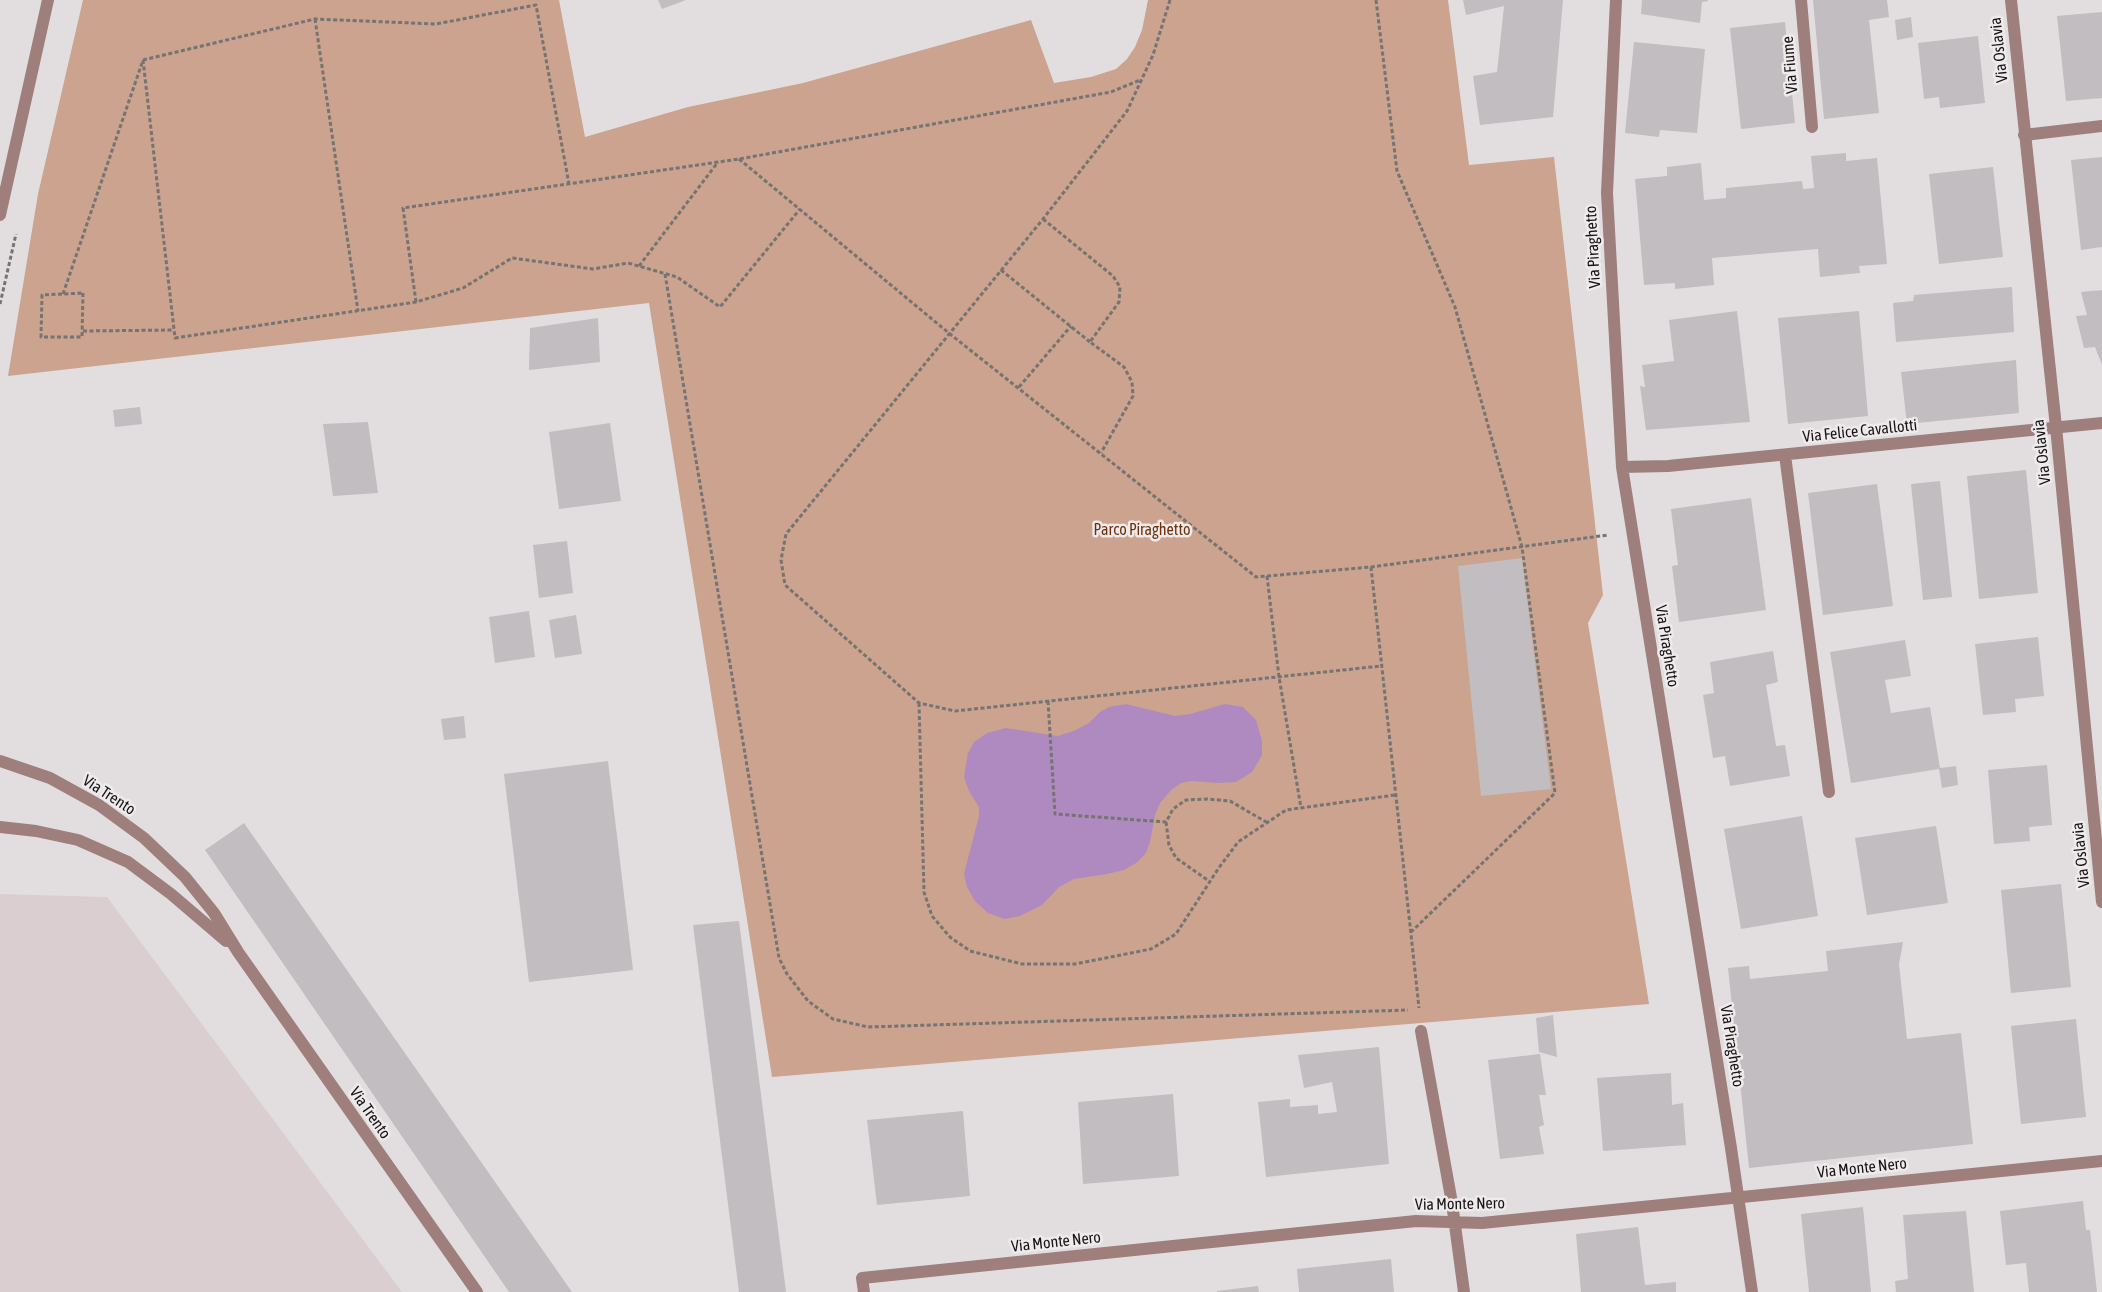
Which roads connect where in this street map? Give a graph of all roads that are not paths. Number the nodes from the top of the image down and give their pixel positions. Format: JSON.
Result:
{"nodes":[{"id":1,"x":48,"y":0,"type":"edge"},
{"id":2,"x":1616,"y":0,"type":"edge"},
{"id":3,"x":1801,"y":0,"type":"edge"},
{"id":4,"x":2011,"y":0,"type":"edge"},
{"id":5,"x":1812,"y":126,"type":"dead end"},
{"id":6,"x":2102,"y":126,"type":"edge"},
{"id":7,"x":2024,"y":134,"type":"junction"},
{"id":8,"x":0,"y":215,"type":"edge"},
{"id":9,"x":2102,"y":423,"type":"edge"},
{"id":10,"x":2056,"y":427,"type":"junction"},
{"id":11,"x":1785,"y":455,"type":"junction"},
{"id":12,"x":1622,"y":468,"type":"junction"},
{"id":13,"x":0,"y":761,"type":"edge"},
{"id":14,"x":1829,"y":792,"type":"dead end"},
{"id":15,"x":0,"y":827,"type":"edge"},
{"id":16,"x":2102,"y":902,"type":"edge"},
{"id":17,"x":238,"y":952,"type":"junction"},
{"id":18,"x":1421,"y":1031,"type":"road end"},
{"id":19,"x":2102,"y":1161,"type":"edge"},
{"id":20,"x":1738,"y":1197,"type":"junction"},
{"id":21,"x":1455,"y":1222,"type":"junction"},
{"id":22,"x":477,"y":1292,"type":"edge"},
{"id":23,"x":864,"y":1292,"type":"edge"},
{"id":24,"x":1464,"y":1292,"type":"edge"},
{"id":25,"x":1752,"y":1292,"type":"edge"}],
"edges":[{"from":1,"to":8,"type":"street"},
{"from":2,"to":12,"type":"street","name":"Via Piraghetto"},
{"from":3,"to":5,"type":"street","name":"Via Fiume"},
{"from":4,"to":7,"type":"street","name":"Via Oslavia"},
{"from":6,"to":7,"type":"street"},
{"from":7,"to":10,"type":"street","name":"Via Oslavia"},
{"from":9,"to":10,"type":"street","name":"Via Felice Cavallotti"},
{"from":10,"to":11,"type":"street","name":"Via Felice Cavallotti"},
{"from":10,"to":16,"type":"street","name":"Via Oslavia"},
{"from":11,"to":12,"type":"street","name":"Via Felice Cavallotti"},
{"from":11,"to":14,"type":"street"},
{"from":12,"to":20,"type":"street","name":"Via Piraghetto"},
{"from":13,"to":17,"type":"street","name":"Via Trento"},
{"from":15,"to":17,"type":"street","name":"Via Trento"},
{"from":17,"to":22,"type":"street","name":"Via Trento"},
{"from":18,"to":21,"type":"street"},
{"from":19,"to":20,"type":"street","name":"Via Monte Nero"},
{"from":20,"to":21,"type":"street","name":"Via Monte Nero"},
{"from":20,"to":25,"type":"street","name":"Via Piraghetto"},
{"from":21,"to":23,"type":"street","name":"Via Monte Nero"},
{"from":21,"to":24,"type":"street"}]}
